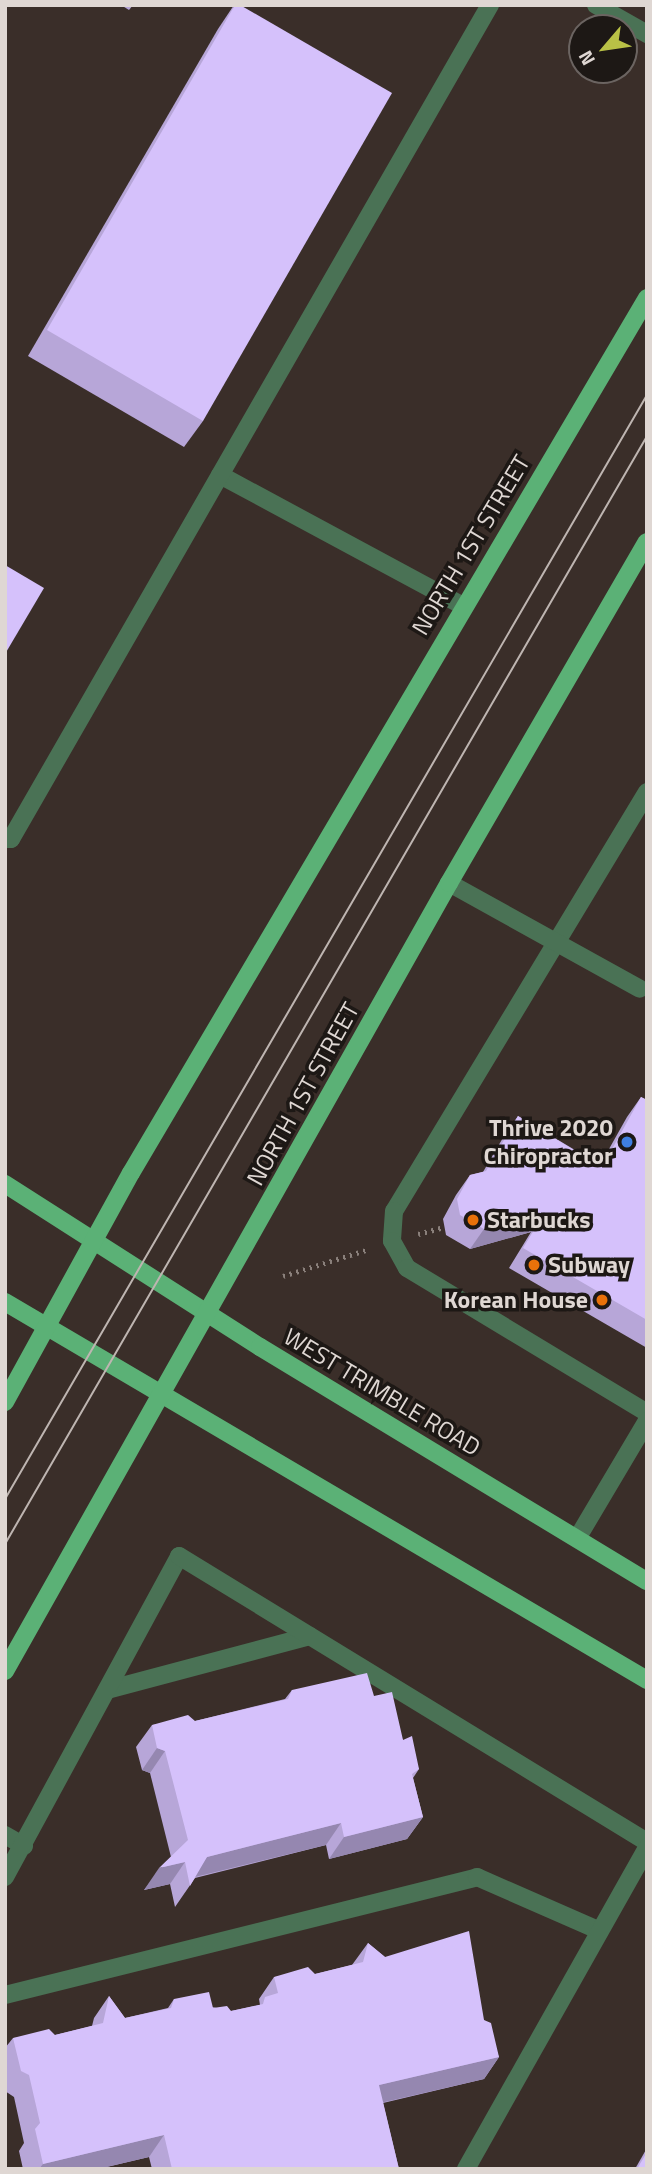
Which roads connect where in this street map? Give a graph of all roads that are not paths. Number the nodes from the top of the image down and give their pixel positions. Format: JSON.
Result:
{"nodes":[{"id":1,"x":490,"y":5,"type":"edge"},
{"id":2,"x":596,"y":5,"type":"edge"},
{"id":3,"x":647,"y":34,"type":"edge"},
{"id":4,"x":647,"y":298,"type":"edge"},
{"id":5,"x":220,"y":475,"type":"junction"},
{"id":6,"x":647,"y":542,"type":"edge"},
{"id":7,"x":463,"y":606,"type":"junction"},
{"id":8,"x":647,"y":792,"type":"edge"},
{"id":9,"x":7,"y":842,"type":"edge"},
{"id":10,"x":449,"y":883,"type":"junction"},
{"id":11,"x":558,"y":943,"type":"junction"},
{"id":12,"x":640,"y":989,"type":"dead end"},
{"id":13,"x":5,"y":1184,"type":"edge"},
{"id":14,"x":96,"y":1238,"type":"junction"},
{"id":15,"x":5,"y":1302,"type":"edge"},
{"id":16,"x":209,"y":1314,"type":"junction"},
{"id":17,"x":47,"y":1326,"type":"junction"},
{"id":18,"x":164,"y":1395,"type":"junction"},
{"id":19,"x":5,"y":1402,"type":"edge"},
{"id":20,"x":647,"y":1413,"type":"edge"},
{"id":21,"x":647,"y":1421,"type":"edge"},
{"id":22,"x":578,"y":1537,"type":"junction"},
{"id":23,"x":647,"y":1581,"type":"edge"},
{"id":24,"x":310,"y":1636,"type":"junction"},
{"id":25,"x":5,"y":1671,"type":"edge"},
{"id":26,"x":647,"y":1680,"type":"edge"},
{"id":27,"x":107,"y":1690,"type":"junction"},
{"id":28,"x":5,"y":1835,"type":"edge"},
{"id":29,"x":647,"y":1842,"type":"edge"},
{"id":30,"x":24,"y":1846,"type":"junction"},
{"id":31,"x":647,"y":1848,"type":"edge"},
{"id":32,"x":5,"y":1877,"type":"edge"},
{"id":33,"x":600,"y":1931,"type":"junction"},
{"id":34,"x":5,"y":1995,"type":"edge"},
{"id":35,"x":466,"y":2169,"type":"edge"}],
"edges":[{"from":1,"to":5,"type":"lane"},
{"from":2,"to":3,"type":"lane"},
{"from":4,"to":7,"type":"main road","name":"NORTH 1ST STREET"},
{"from":5,"to":7,"type":"lane"},
{"from":5,"to":9,"type":"lane"},
{"from":6,"to":10,"type":"main road","name":"NORTH 1ST STREET"},
{"from":7,"to":14,"type":"main road","name":"NORTH 1ST STREET"},
{"from":8,"to":11,"type":"lane"},
{"from":10,"to":11,"type":"lane"},
{"from":10,"to":16,"type":"main road","name":"NORTH 1ST STREET"},
{"from":11,"to":12,"type":"lane"},
{"from":11,"to":20,"type":"lane"},
{"from":13,"to":14,"type":"main road","name":"WEST TRIMBLE ROAD"},
{"from":14,"to":16,"type":"main road","name":"WEST TRIMBLE ROAD"},
{"from":14,"to":17,"type":"main road","name":"NORTH 1ST STREET"},
{"from":15,"to":17,"type":"main road"},
{"from":16,"to":18,"type":"main road","name":"NORTH 1ST STREET"},
{"from":16,"to":22,"type":"main road","name":"WEST TRIMBLE ROAD"},
{"from":17,"to":18,"type":"main road"},
{"from":17,"to":19,"type":"main road","name":"NORTH 1ST STREET"},
{"from":18,"to":25,"type":"main road","name":"NORTH 1ST STREET"},
{"from":18,"to":26,"type":"main road"},
{"from":21,"to":22,"type":"lane"},
{"from":22,"to":23,"type":"main road","name":"WEST TRIMBLE ROAD"},
{"from":24,"to":27,"type":"lane"},
{"from":24,"to":27,"type":"lane"},
{"from":24,"to":29,"type":"lane"},
{"from":27,"to":30,"type":"lane"},
{"from":28,"to":30,"type":"lane"},
{"from":30,"to":32,"type":"lane"},
{"from":31,"to":33,"type":"lane"},
{"from":33,"to":34,"type":"lane"},
{"from":33,"to":35,"type":"lane"}]}
